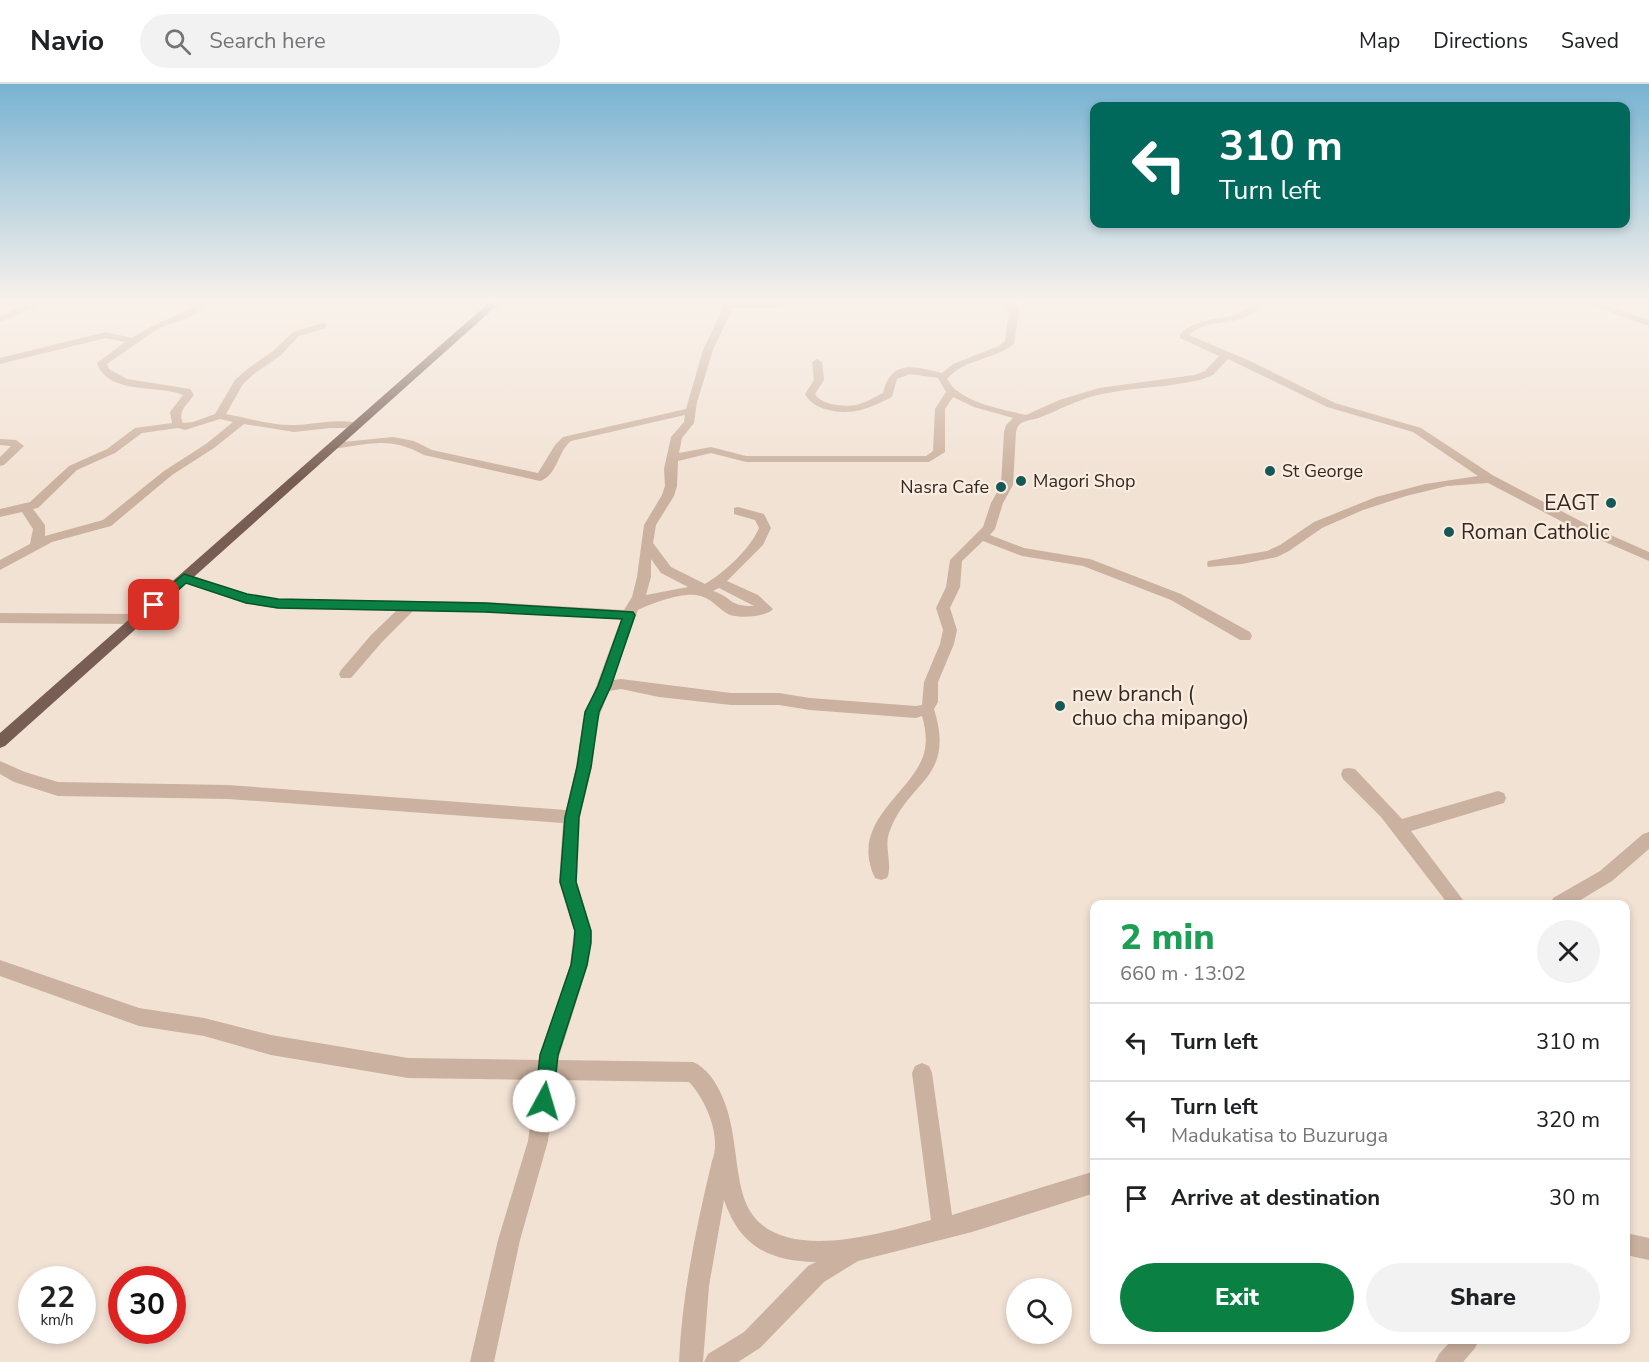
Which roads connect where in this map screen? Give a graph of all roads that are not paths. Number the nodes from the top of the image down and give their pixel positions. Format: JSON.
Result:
{"nodes":[{"id":1,"x":107,"y":360,"type":"edge"},
{"id":2,"x":267,"y":360,"type":"edge"},
{"id":3,"x":430,"y":360,"type":"edge"},
{"id":4,"x":705,"y":360,"type":"edge"},
{"id":5,"x":972,"y":360,"type":"edge"},
{"id":6,"x":1222,"y":360,"type":"edge"},
{"id":7,"x":1236,"y":360,"type":"edge"},
{"id":8,"x":817,"y":362,"type":"dead end"},
{"id":9,"x":943,"y":376,"type":"junction"},
{"id":10,"x":950,"y":393,"type":"junction"},
{"id":11,"x":690,"y":411,"type":"junction"},
{"id":12,"x":219,"y":416,"type":"junction"},
{"id":13,"x":673,"y":416,"type":"junction"},
{"id":14,"x":1021,"y":417,"type":"junction"},
{"id":15,"x":240,"y":421,"type":"junction"},
{"id":16,"x":180,"y":425,"type":"junction"},
{"id":17,"x":355,"y":426,"type":"junction"},
{"id":18,"x":0,"y":442,"type":"edge"},
{"id":19,"x":333,"y":446,"type":"junction"},
{"id":20,"x":675,"y":452,"type":"junction"},
{"id":21,"x":0,"y":463,"type":"edge"},
{"id":22,"x":1490,"y":479,"type":"junction"},
{"id":23,"x":26,"y":508,"type":"junction"},
{"id":24,"x":738,"y":510,"type":"dead end"},
{"id":25,"x":0,"y":513,"type":"edge"},
{"id":26,"x":982,"y":536,"type":"junction"},
{"id":27,"x":646,"y":544,"type":"junction"},
{"id":28,"x":36,"y":545,"type":"junction"},
{"id":29,"x":1649,"y":556,"type":"edge"},
{"id":30,"x":1213,"y":564,"type":"dead end"},
{"id":31,"x":0,"y":566,"type":"edge"},
{"id":32,"x":184,"y":578,"type":"junction"},
{"id":33,"x":718,"y":582,"type":"junction"},
{"id":34,"x":698,"y":590,"type":"junction"},
{"id":35,"x":409,"y":607,"type":"junction"},
{"id":36,"x":631,"y":611,"type":"junction"},
{"id":37,"x":0,"y":618,"type":"edge"},
{"id":38,"x":139,"y":619,"type":"junction"},
{"id":39,"x":1245,"y":636,"type":"dead end"},
{"id":40,"x":346,"y":674,"type":"dead end"},
{"id":41,"x":604,"y":686,"type":"junction"},
{"id":42,"x":927,"y":710,"type":"junction"},
{"id":43,"x":0,"y":742,"type":"edge"},
{"id":44,"x":0,"y":767,"type":"edge"},
{"id":45,"x":1349,"y":774,"type":"dead end"},
{"id":46,"x":1498,"y":798,"type":"dead end"},
{"id":47,"x":572,"y":817,"type":"junction"},
{"id":48,"x":1400,"y":828,"type":"junction"},
{"id":49,"x":1649,"y":840,"type":"edge"},
{"id":50,"x":881,"y":873,"type":"dead end"},
{"id":51,"x":1455,"y":900,"type":"edge"},
{"id":52,"x":1566,"y":900,"type":"edge"},
{"id":53,"x":1,"y":968,"type":"edge"},
{"id":54,"x":548,"y":1071,"type":"junction"},
{"id":55,"x":922,"y":1072,"type":"dead end"},
{"id":56,"x":724,"y":1152,"type":"junction"},
{"id":57,"x":1090,"y":1184,"type":"edge"},
{"id":58,"x":943,"y":1228,"type":"junction"},
{"id":59,"x":1630,"y":1245,"type":"edge"},
{"id":60,"x":1649,"y":1249,"type":"edge"},
{"id":61,"x":854,"y":1251,"type":"junction"},
{"id":62,"x":1463,"y":1344,"type":"edge"},
{"id":63,"x":482,"y":1362,"type":"edge"},
{"id":64,"x":691,"y":1362,"type":"edge"},
{"id":65,"x":716,"y":1362,"type":"edge"},
{"id":66,"x":1447,"y":1362,"type":"edge"}],
"edges":[{"from":1,"to":16,"type":"street"},
{"from":2,"to":12,"type":"street"},
{"from":3,"to":17,"type":"main road"},
{"from":4,"to":11,"type":"street"},
{"from":5,"to":9,"type":"street"},
{"from":6,"to":14,"type":"street"},
{"from":7,"to":22,"type":"street"},
{"from":8,"to":9,"type":"street"},
{"from":9,"to":10,"type":"street"},
{"from":10,"to":14,"type":"street"},
{"from":10,"to":20,"type":"street"},
{"from":11,"to":13,"type":"street"},
{"from":11,"to":20,"type":"street"},
{"from":12,"to":15,"type":"street"},
{"from":12,"to":16,"type":"street"},
{"from":13,"to":19,"type":"street"},
{"from":13,"to":20,"type":"street"},
{"from":14,"to":26,"type":"street"},
{"from":15,"to":17,"type":"street"},
{"from":15,"to":28,"type":"street"},
{"from":16,"to":23,"type":"street"},
{"from":17,"to":19,"type":"main road"},
{"from":18,"to":21,"type":"street"},
{"from":19,"to":32,"type":"main road"},
{"from":20,"to":27,"type":"street"},
{"from":22,"to":29,"type":"street"},
{"from":22,"to":30,"type":"street"},
{"from":23,"to":25,"type":"street"},
{"from":23,"to":28,"type":"street"},
{"from":24,"to":33,"type":"street"},
{"from":26,"to":39,"type":"street"},
{"from":26,"to":42,"type":"street"},
{"from":27,"to":34,"type":"street"},
{"from":27,"to":36,"type":"street"},
{"from":28,"to":31,"type":"street"},
{"from":32,"to":35,"type":"street"},
{"from":32,"to":38,"type":"main road"},
{"from":33,"to":34,"type":"street"},
{"from":33,"to":34,"type":"street"},
{"from":34,"to":36,"type":"street"},
{"from":35,"to":36,"type":"street"},
{"from":35,"to":40,"type":"street"},
{"from":36,"to":41,"type":"street"},
{"from":37,"to":38,"type":"street"},
{"from":38,"to":43,"type":"main road"},
{"from":41,"to":42,"type":"street"},
{"from":41,"to":47,"type":"street"},
{"from":42,"to":50,"type":"street"},
{"from":44,"to":47,"type":"street"},
{"from":45,"to":48,"type":"street"},
{"from":46,"to":48,"type":"street"},
{"from":47,"to":54,"type":"street"},
{"from":48,"to":51,"type":"street"},
{"from":49,"to":52,"type":"street"},
{"from":53,"to":54,"type":"street"},
{"from":54,"to":56,"type":"street"},
{"from":54,"to":63,"type":"street"},
{"from":55,"to":58,"type":"street"},
{"from":56,"to":61,"type":"street"},
{"from":56,"to":64,"type":"street"},
{"from":57,"to":58,"type":"street"},
{"from":58,"to":61,"type":"street"},
{"from":59,"to":60,"type":"street"},
{"from":61,"to":65,"type":"street"},
{"from":62,"to":66,"type":"street"}]}
